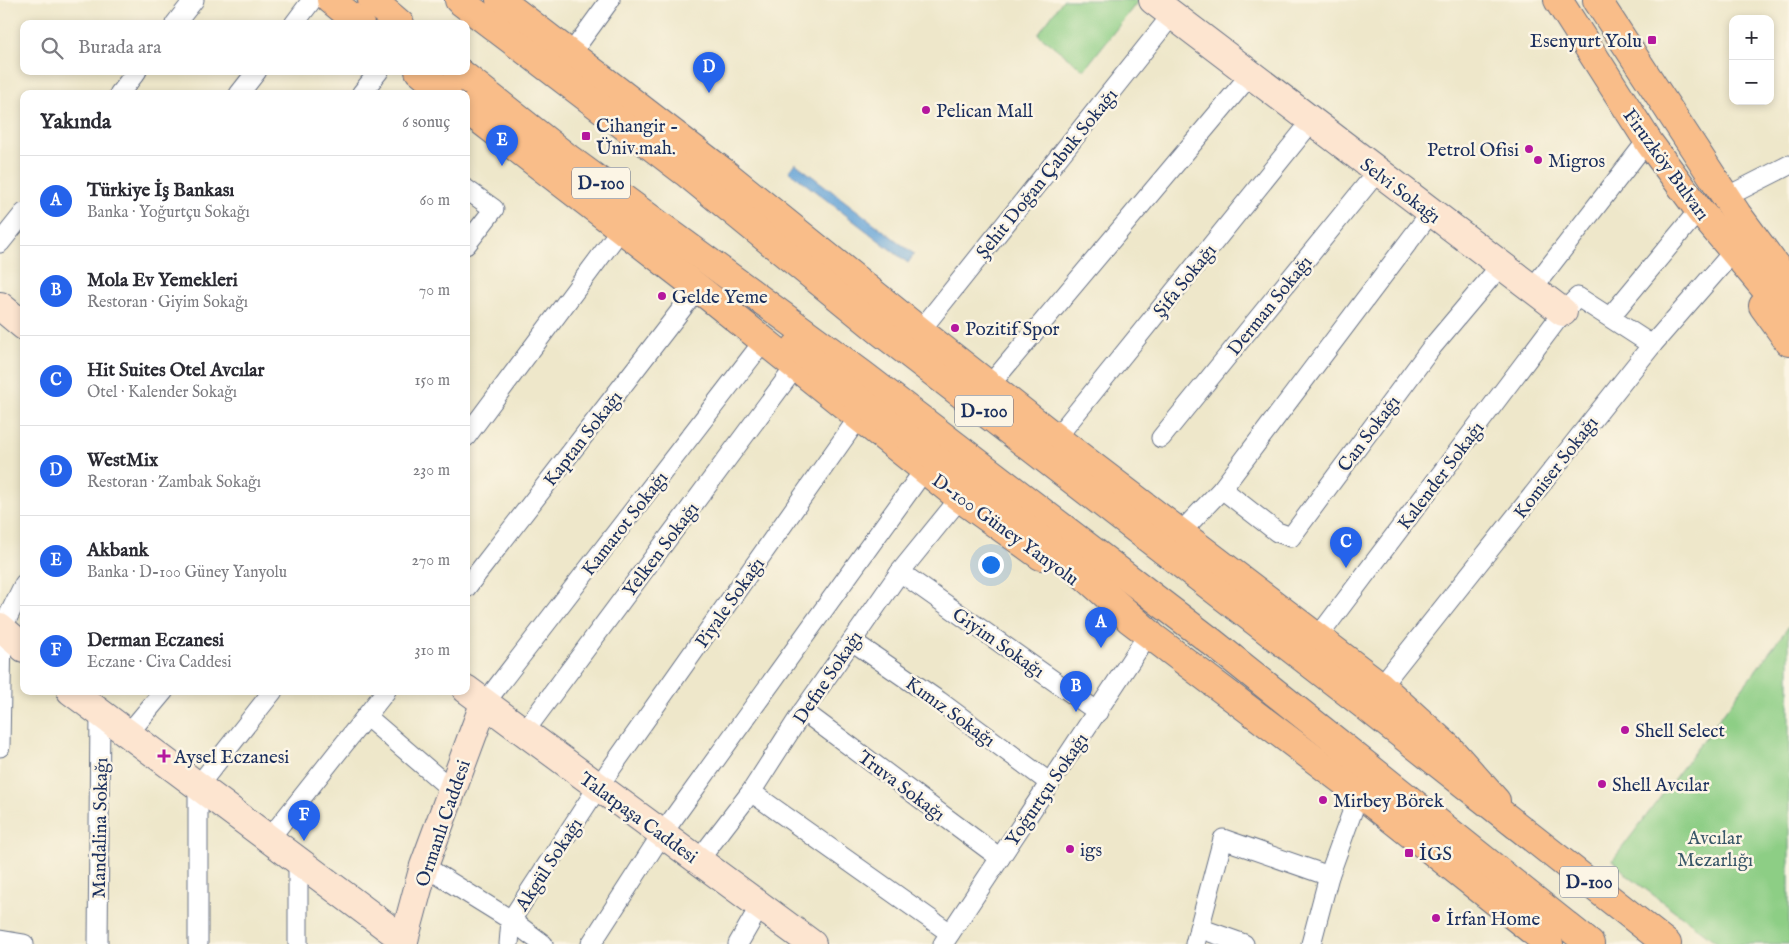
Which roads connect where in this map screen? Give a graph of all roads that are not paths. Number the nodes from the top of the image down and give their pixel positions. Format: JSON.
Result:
{"nodes":[{"id":1,"x":194,"y":0,"type":"edge"},
{"id":2,"x":312,"y":0,"type":"edge"},
{"id":3,"x":331,"y":0,"type":"edge"},
{"id":4,"x":372,"y":0,"type":"edge"},
{"id":5,"x":459,"y":0,"type":"edge"},
{"id":6,"x":500,"y":0,"type":"edge"},
{"id":7,"x":610,"y":0,"type":"edge"},
{"id":8,"x":1558,"y":0,"type":"edge"},
{"id":9,"x":1597,"y":0,"type":"edge"},
{"id":10,"x":1163,"y":7,"type":"edge"},
{"id":11,"x":178,"y":20,"type":"edge"},
{"id":12,"x":297,"y":20,"type":"edge"},
{"id":13,"x":355,"y":20,"type":"edge"},
{"id":14,"x":395,"y":20,"type":"edge"},
{"id":15,"x":570,"y":55,"type":"junction"},
{"id":16,"x":134,"y":75,"type":"edge"},
{"id":17,"x":254,"y":75,"type":"edge"},
{"id":18,"x":376,"y":75,"type":"edge"},
{"id":19,"x":424,"y":75,"type":"edge"},
{"id":20,"x":463,"y":75,"type":"edge"},
{"id":21,"x":1250,"y":75,"type":"junction"},
{"id":22,"x":122,"y":90,"type":"edge"},
{"id":23,"x":242,"y":90,"type":"edge"},
{"id":24,"x":364,"y":90,"type":"edge"},
{"id":25,"x":442,"y":90,"type":"edge"},
{"id":26,"x":470,"y":112,"type":"edge"},
{"id":27,"x":1311,"y":122,"type":"junction"},
{"id":28,"x":1647,"y":141,"type":"junction"},
{"id":29,"x":1789,"y":166,"type":"edge"},
{"id":30,"x":1377,"y":172,"type":"junction"},
{"id":31,"x":470,"y":192,"type":"edge"},
{"id":32,"x":1731,"y":205,"type":"junction"},
{"id":33,"x":1699,"y":210,"type":"junction"},
{"id":34,"x":1431,"y":212,"type":"junction"},
{"id":35,"x":20,"y":218,"type":"edge"},
{"id":36,"x":621,"y":229,"type":"junction"},
{"id":37,"x":470,"y":240,"type":"edge"},
{"id":38,"x":0,"y":243,"type":"edge"},
{"id":39,"x":1733,"y":252,"type":"junction"},
{"id":40,"x":1789,"y":259,"type":"edge"},
{"id":41,"x":1501,"y":265,"type":"junction"},
{"id":42,"x":1789,"y":284,"type":"edge"},
{"id":43,"x":698,"y":288,"type":"junction"},
{"id":44,"x":1532,"y":289,"type":"junction"},
{"id":45,"x":746,"y":291,"type":"junction"},
{"id":46,"x":0,"y":306,"type":"edge"},
{"id":47,"x":1563,"y":312,"type":"junction"},
{"id":48,"x":1610,"y":317,"type":"junction"},
{"id":49,"x":1789,"y":317,"type":"edge"},
{"id":50,"x":20,"y":323,"type":"edge"},
{"id":51,"x":920,"y":331,"type":"junction"},
{"id":52,"x":763,"y":342,"type":"junction"},
{"id":53,"x":1789,"y":342,"type":"edge"},
{"id":54,"x":1652,"y":345,"type":"junction"},
{"id":55,"x":796,"y":366,"type":"junction"},
{"id":56,"x":989,"y":386,"type":"junction"},
{"id":57,"x":859,"y":417,"type":"junction"},
{"id":58,"x":470,"y":432,"type":"edge"},
{"id":59,"x":1056,"y":438,"type":"junction"},
{"id":60,"x":1160,"y":438,"type":"dead end"},
{"id":61,"x":925,"y":469,"type":"junction"},
{"id":62,"x":1222,"y":489,"type":"junction"},
{"id":63,"x":960,"y":498,"type":"junction"},
{"id":64,"x":1180,"y":533,"type":"junction"},
{"id":65,"x":900,"y":572,"type":"junction"},
{"id":66,"x":470,"y":583,"type":"edge"},
{"id":67,"x":20,"y":592,"type":"edge"},
{"id":68,"x":1,"y":628,"type":"edge"},
{"id":69,"x":1149,"y":633,"type":"junction"},
{"id":70,"x":1318,"y":638,"type":"junction"},
{"id":71,"x":852,"y":641,"type":"junction"},
{"id":72,"x":20,"y":645,"type":"edge"},
{"id":73,"x":1381,"y":686,"type":"junction"},
{"id":74,"x":77,"y":695,"type":"edge"},
{"id":75,"x":161,"y":695,"type":"edge"},
{"id":76,"x":270,"y":695,"type":"edge"},
{"id":77,"x":383,"y":695,"type":"edge"},
{"id":78,"x":475,"y":696,"type":"edge"},
{"id":79,"x":803,"y":711,"type":"junction"},
{"id":80,"x":1098,"y":712,"type":"junction"},
{"id":81,"x":100,"y":713,"type":"junction"},
{"id":82,"x":366,"y":716,"type":"junction"},
{"id":83,"x":524,"y":732,"type":"junction"},
{"id":84,"x":128,"y":734,"type":"junction"},
{"id":85,"x":0,"y":747,"type":"edge"},
{"id":86,"x":1050,"y":783,"type":"junction"},
{"id":87,"x":198,"y":786,"type":"junction"},
{"id":88,"x":598,"y":787,"type":"junction"},
{"id":89,"x":452,"y":790,"type":"junction"},
{"id":90,"x":751,"y":792,"type":"junction"},
{"id":91,"x":1359,"y":794,"type":"junction"},
{"id":92,"x":1511,"y":820,"type":"junction"},
{"id":93,"x":662,"y":834,"type":"junction"},
{"id":94,"x":269,"y":839,"type":"junction"},
{"id":95,"x":1000,"y":858,"type":"junction"},
{"id":96,"x":698,"y":860,"type":"junction"},
{"id":97,"x":298,"y":861,"type":"junction"},
{"id":98,"x":424,"y":866,"type":"junction"},
{"id":99,"x":1329,"y":876,"type":"junction"},
{"id":100,"x":760,"y":906,"type":"junction"},
{"id":101,"x":511,"y":920,"type":"junction"},
{"id":102,"x":1524,"y":935,"type":"edge"},
{"id":103,"x":1197,"y":936,"type":"edge"},
{"id":104,"x":947,"y":939,"type":"edge"},
{"id":105,"x":0,"y":940,"type":"edge"},
{"id":106,"x":404,"y":942,"type":"edge"},
{"id":107,"x":24,"y":944,"type":"edge"},
{"id":108,"x":98,"y":944,"type":"edge"},
{"id":109,"x":198,"y":944,"type":"edge"},
{"id":110,"x":298,"y":944,"type":"edge"},
{"id":111,"x":509,"y":944,"type":"edge"},
{"id":112,"x":543,"y":944,"type":"edge"},
{"id":113,"x":591,"y":944,"type":"edge"},
{"id":114,"x":738,"y":944,"type":"edge"},
{"id":115,"x":812,"y":944,"type":"edge"},
{"id":116,"x":1244,"y":944,"type":"edge"},
{"id":117,"x":1311,"y":944,"type":"edge"},
{"id":118,"x":1549,"y":944,"type":"edge"},
{"id":119,"x":1590,"y":944,"type":"edge"},
{"id":120,"x":1667,"y":944,"type":"edge"}],
"edges":[{"from":1,"to":11,"type":"street"},
{"from":2,"to":12,"type":"street"},
{"from":3,"to":13,"type":"main road"},
{"from":4,"to":14,"type":"main road"},
{"from":5,"to":92,"type":"main road","number":"D-100"},
{"from":6,"to":15,"type":"main road"},
{"from":7,"to":15,"type":"street"},
{"from":8,"to":28,"type":"main road","name":"Firuzköy Bulvarı"},
{"from":9,"to":32,"type":"main road","name":"Firuzköy Bulvarı"},
{"from":10,"to":21,"type":"street","name":"Selvi Sokağı"},
{"from":10,"to":51,"type":"street","name":"Şehit Doğan Çabuk Sokağı"},
{"from":15,"to":51,"type":"main road"},
{"from":16,"to":22,"type":"street"},
{"from":17,"to":23,"type":"street"},
{"from":18,"to":24,"type":"street"},
{"from":19,"to":25,"type":"main road"},
{"from":20,"to":45,"type":"main road","number":"D-100"},
{"from":21,"to":27,"type":"street","name":"Selvi Sokağı"},
{"from":21,"to":56,"type":"street"},
{"from":26,"to":36,"type":"main road","name":"D-100 Güney Yanyolu"},
{"from":27,"to":30,"type":"street","name":"Selvi Sokağı"},
{"from":27,"to":59,"type":"street","name":"Şifa Sokağı"},
{"from":28,"to":33,"type":"main road","name":"Firuzköy Bulvarı"},
{"from":28,"to":44,"type":"street"},
{"from":29,"to":32,"type":"street"},
{"from":30,"to":34,"type":"street","name":"Selvi Sokağı"},
{"from":30,"to":60,"type":"street","name":"Derman Sokağı"},
{"from":31,"to":37,"type":"street"},
{"from":32,"to":40,"type":"main road"},
{"from":32,"to":42,"type":"main road","name":"Firuzköy Bulvarı"},
{"from":33,"to":39,"type":"main road","name":"Firuzköy Bulvarı"},
{"from":33,"to":48,"type":"street"},
{"from":34,"to":41,"type":"street","name":"Selvi Sokağı"},
{"from":34,"to":62,"type":"street"},
{"from":35,"to":38,"type":"street"},
{"from":36,"to":43,"type":"main road","name":"D-100 Güney Yanyolu"},
{"from":36,"to":58,"type":"street"},
{"from":39,"to":49,"type":"main road","name":"Firuzköy Bulvarı"},
{"from":39,"to":53,"type":"main road"},
{"from":39,"to":54,"type":"street","name":"Komiser Sokağı"},
{"from":41,"to":44,"type":"street","name":"Selvi Sokağı"},
{"from":41,"to":62,"type":"street","name":"Can Sokağı"},
{"from":43,"to":52,"type":"main road","name":"D-100 Güney Yanyolu"},
{"from":43,"to":66,"type":"street","name":"Kaptan Sokağı"},
{"from":44,"to":47,"type":"street","name":"Selvi Sokağı"},
{"from":45,"to":69,"type":"main road"},
{"from":45,"to":119,"type":"main road","number":"D-100"},
{"from":46,"to":50,"type":"street"},
{"from":47,"to":48,"type":"street"},
{"from":47,"to":70,"type":"street","name":"Kalender Sokağı"},
{"from":48,"to":54,"type":"street"},
{"from":51,"to":56,"type":"main road"},
{"from":52,"to":55,"type":"main road","name":"D-100 Güney Yanyolu"},
{"from":52,"to":78,"type":"street","name":"Kamarot Sokağı"},
{"from":54,"to":73,"type":"street","name":"Komiser Sokağı"},
{"from":55,"to":57,"type":"main road","name":"D-100 Güney Yanyolu"},
{"from":55,"to":83,"type":"street","name":"Yelken Sokağı"},
{"from":56,"to":59,"type":"main road"},
{"from":57,"to":61,"type":"main road","name":"D-100 Güney Yanyolu"},
{"from":57,"to":88,"type":"street","name":"Piyale Sokağı"},
{"from":59,"to":64,"type":"main road"},
{"from":61,"to":63,"type":"main road","name":"D-100 Güney Yanyolu"},
{"from":61,"to":93,"type":"street"},
{"from":62,"to":64,"type":"street"},
{"from":63,"to":65,"type":"street","name":"Defne Sokağı"},
{"from":63,"to":69,"type":"main road","name":"D-100 Güney Yanyolu"},
{"from":64,"to":70,"type":"main road"},
{"from":65,"to":71,"type":"street","name":"Defne Sokağı"},
{"from":65,"to":80,"type":"street","name":"Giyim Sokağı"},
{"from":67,"to":68,"type":"street"},
{"from":68,"to":72,"type":"street"},
{"from":68,"to":85,"type":"street"},
{"from":69,"to":80,"type":"street","name":"Yoğurtçu Sokağı"},
{"from":69,"to":91,"type":"main road","name":"D-100 Güney Yanyolu"},
{"from":70,"to":73,"type":"main road"},
{"from":71,"to":79,"type":"street","name":"Defne Sokağı"},
{"from":71,"to":86,"type":"street","name":"Kımız Sokağı"},
{"from":73,"to":92,"type":"main road"},
{"from":74,"to":81,"type":"street"},
{"from":75,"to":84,"type":"street"},
{"from":76,"to":87,"type":"street"},
{"from":77,"to":82,"type":"street"},
{"from":78,"to":83,"type":"street","name":"Talatpaşa Caddesi"},
{"from":78,"to":89,"type":"street","name":"Ormanlı Caddesi"},
{"from":79,"to":90,"type":"street","name":"Defne Sokağı"},
{"from":79,"to":95,"type":"street","name":"Truva Sokağı"},
{"from":80,"to":86,"type":"street","name":"Yoğurtçu Sokağı"},
{"from":81,"to":84,"type":"street"},
{"from":81,"to":108,"type":"street","name":"Mandalina Sokağı"},
{"from":82,"to":89,"type":"street"},
{"from":82,"to":94,"type":"street"},
{"from":83,"to":88,"type":"street","name":"Talatpaşa Caddesi"},
{"from":84,"to":87,"type":"street"},
{"from":86,"to":95,"type":"street","name":"Yoğurtçu Sokağı"},
{"from":87,"to":94,"type":"street"},
{"from":87,"to":109,"type":"street"},
{"from":88,"to":93,"type":"street","name":"Talatpaşa Caddesi"},
{"from":88,"to":101,"type":"street","name":"Akgül Sokağı"},
{"from":89,"to":98,"type":"street","name":"Ormanlı Caddesi"},
{"from":90,"to":96,"type":"street","name":"Defne Sokağı"},
{"from":90,"to":104,"type":"street"},
{"from":91,"to":99,"type":"street"},
{"from":91,"to":102,"type":"main road","name":"D-100 Güney Yanyolu"},
{"from":92,"to":120,"type":"main road","number":"D-100"},
{"from":93,"to":96,"type":"street","name":"Talatpaşa Caddesi"},
{"from":93,"to":113,"type":"street"},
{"from":94,"to":97,"type":"street"},
{"from":95,"to":104,"type":"street","name":"Yoğurtçu Sokağı"},
{"from":96,"to":100,"type":"street","name":"Talatpaşa Caddesi"},
{"from":97,"to":106,"type":"street"},
{"from":97,"to":110,"type":"street"},
{"from":98,"to":101,"type":"street"},
{"from":98,"to":106,"type":"street","name":"Ormanlı Caddesi"},
{"from":99,"to":103,"type":"street"},
{"from":99,"to":117,"type":"street"},
{"from":100,"to":114,"type":"street"},
{"from":100,"to":115,"type":"street","name":"Talatpaşa Caddesi"},
{"from":101,"to":111,"type":"street","name":"Akgül Sokağı"},
{"from":101,"to":112,"type":"street"},
{"from":102,"to":118,"type":"main road","name":"D-100 Güney Yanyolu"},
{"from":103,"to":116,"type":"street"},
{"from":105,"to":107,"type":"street"}]}
